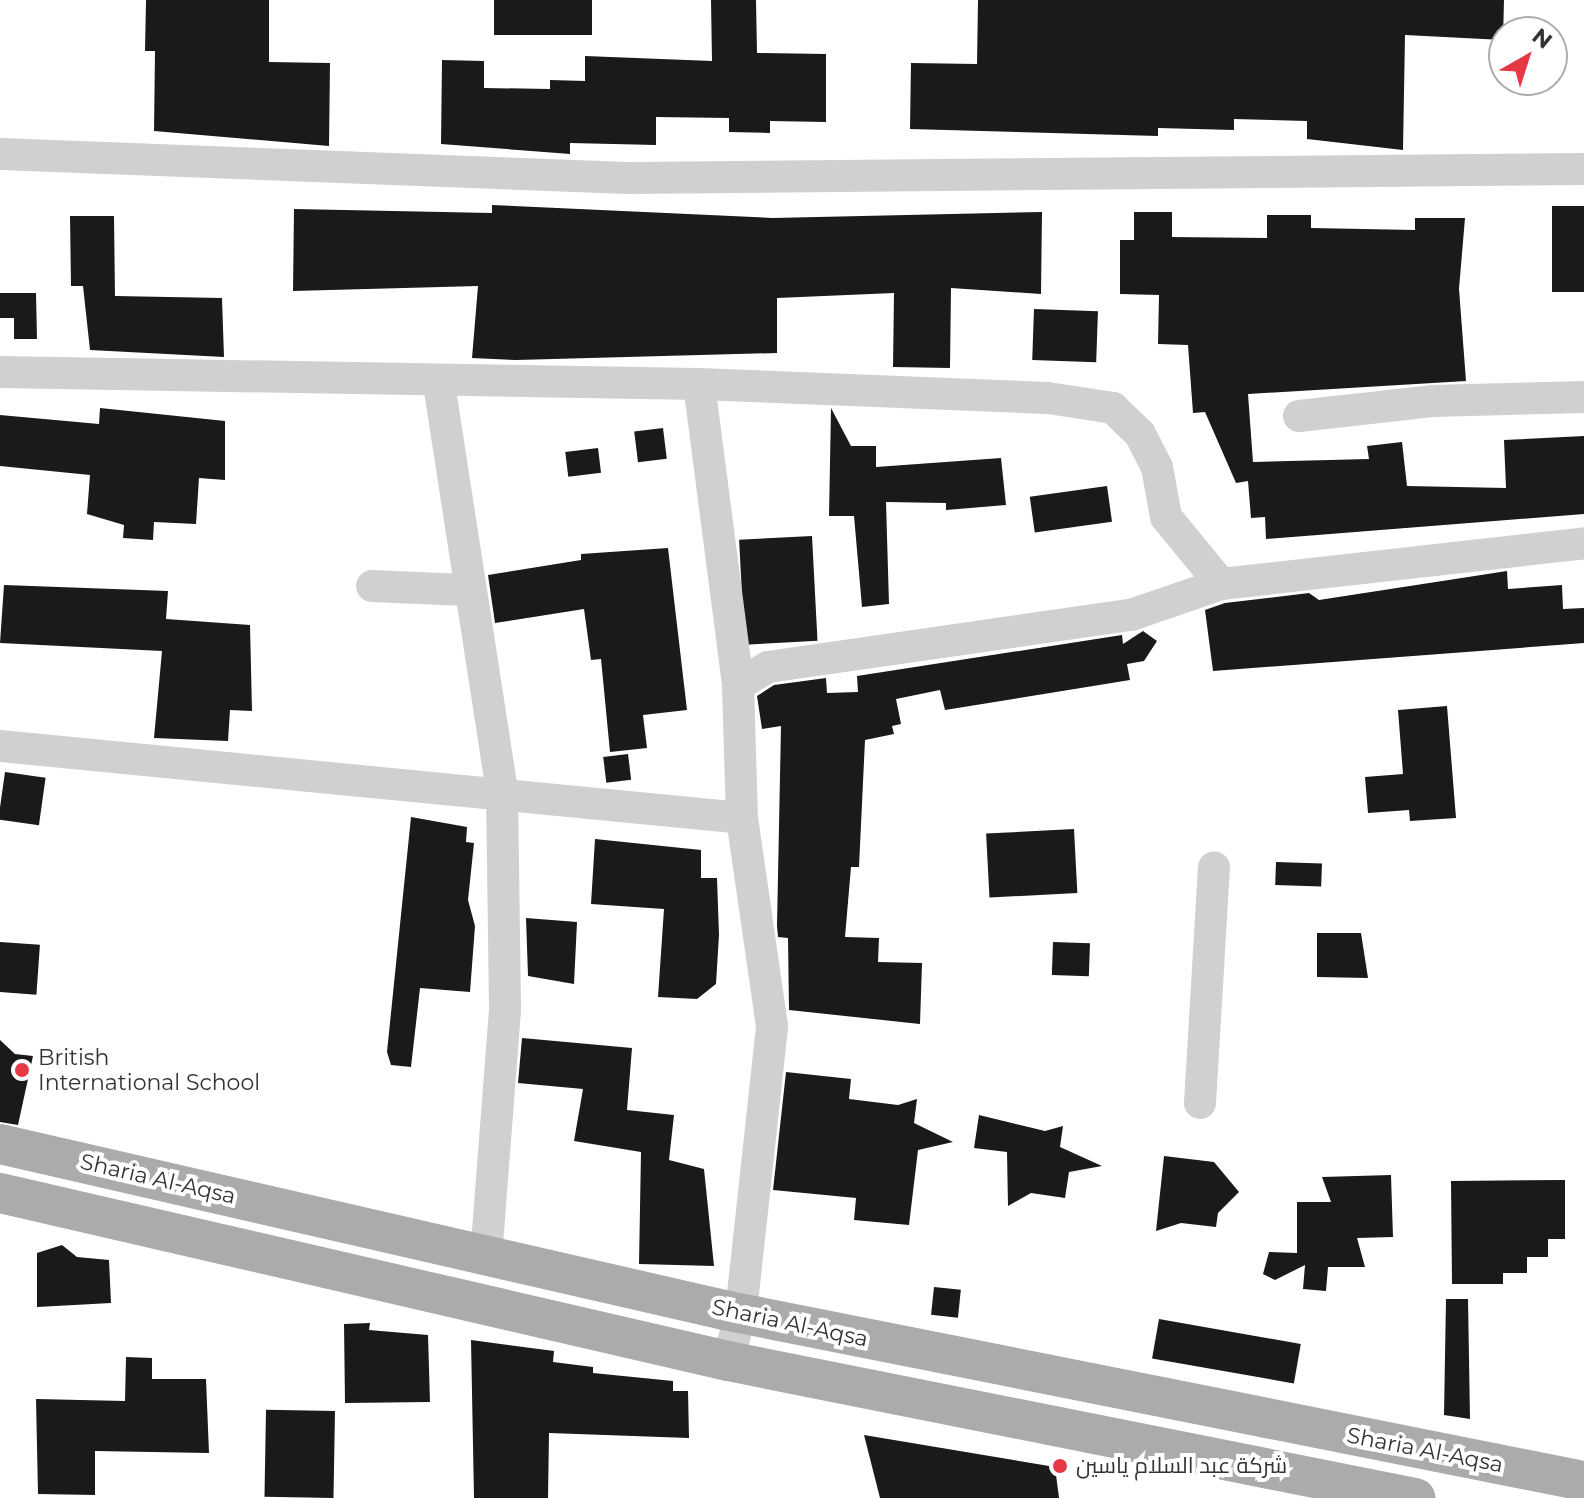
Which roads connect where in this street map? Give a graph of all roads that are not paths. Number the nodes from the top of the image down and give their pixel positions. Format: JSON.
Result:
{"nodes":[{"id":1,"x":0,"y":154,"type":"edge"},
{"id":2,"x":1584,"y":169,"type":"edge"},
{"id":3,"x":0,"y":372,"type":"edge"},
{"id":4,"x":439,"y":384,"type":"junction"},
{"id":5,"x":699,"y":384,"type":"junction"},
{"id":6,"x":1584,"y":397,"type":"edge"},
{"id":7,"x":1299,"y":416,"type":"dead end"},
{"id":8,"x":1584,"y":543,"type":"edge"},
{"id":9,"x":1221,"y":584,"type":"junction"},
{"id":10,"x":372,"y":586,"type":"dead end"},
{"id":11,"x":466,"y":590,"type":"junction"},
{"id":12,"x":738,"y":685,"type":"junction"},
{"id":13,"x":0,"y":746,"type":"edge"},
{"id":14,"x":502,"y":791,"type":"junction"},
{"id":15,"x":742,"y":818,"type":"junction"},
{"id":16,"x":1214,"y":867,"type":"dead end"},
{"id":17,"x":1200,"y":1103,"type":"dead end"},
{"id":18,"x":0,"y":1144,"type":"edge"},
{"id":19,"x":0,"y":1193,"type":"edge"},
{"id":20,"x":486,"y":1255,"type":"junction"},
{"id":21,"x":741,"y":1313,"type":"junction"},
{"id":22,"x":728,"y":1361,"type":"junction"},
{"id":23,"x":1584,"y":1481,"type":"edge"},
{"id":24,"x":1415,"y":1498,"type":"edge"}],
"edges":[{"from":1,"to":2,"type":"street"},
{"from":3,"to":4,"type":"street"},
{"from":4,"to":5,"type":"street"},
{"from":4,"to":11,"type":"street"},
{"from":5,"to":9,"type":"street"},
{"from":5,"to":12,"type":"street"},
{"from":6,"to":7,"type":"street"},
{"from":8,"to":9,"type":"street"},
{"from":9,"to":12,"type":"street"},
{"from":10,"to":11,"type":"street"},
{"from":11,"to":14,"type":"street"},
{"from":12,"to":15,"type":"street"},
{"from":13,"to":14,"type":"street"},
{"from":14,"to":15,"type":"street"},
{"from":14,"to":20,"type":"street"},
{"from":15,"to":21,"type":"street"},
{"from":16,"to":17,"type":"street"},
{"from":18,"to":20,"type":"main road","name":"Sharia Al-Aqsa"},
{"from":19,"to":22,"type":"main road"},
{"from":20,"to":21,"type":"main road","name":"Sharia Al-Aqsa"},
{"from":21,"to":22,"type":"street"},
{"from":21,"to":23,"type":"main road","name":"Sharia Al-Aqsa"},
{"from":22,"to":24,"type":"main road"}]}
